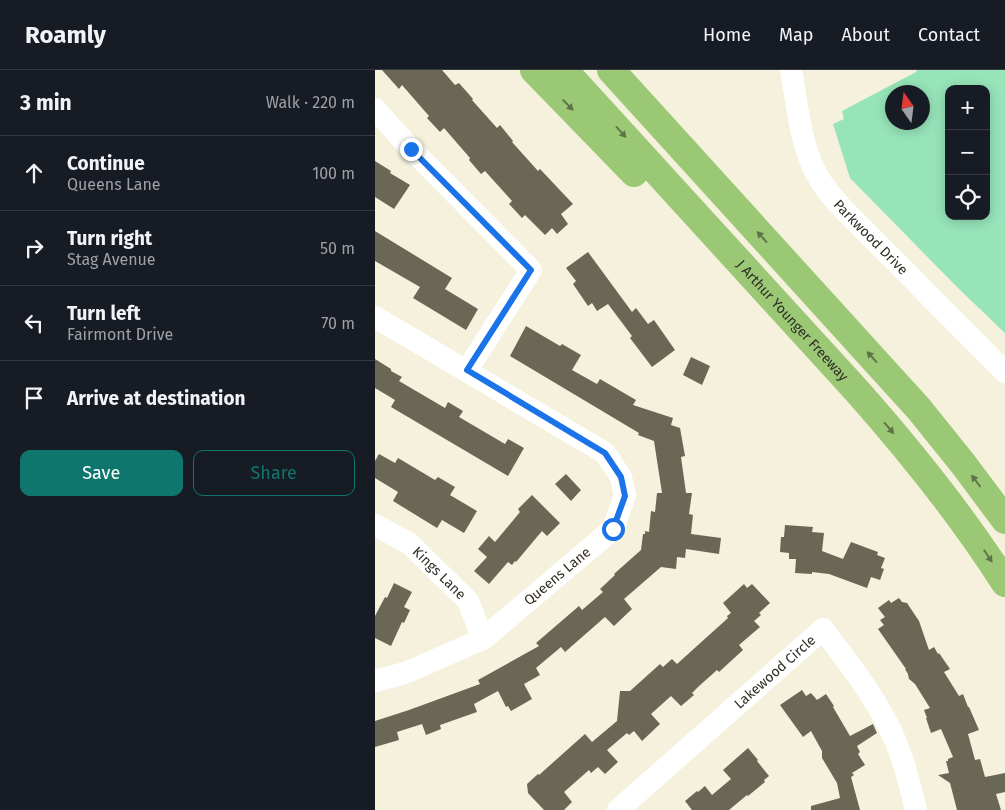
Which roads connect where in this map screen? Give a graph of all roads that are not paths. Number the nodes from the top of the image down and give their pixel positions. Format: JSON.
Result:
{"nodes":[{"id":1,"x":534,"y":70,"type":"edge"},
{"id":2,"x":564,"y":70,"type":"edge"},
{"id":3,"x":611,"y":70,"type":"edge"},
{"id":4,"x":623,"y":70,"type":"edge"},
{"id":5,"x":791,"y":70,"type":"edge"},
{"id":6,"x":375,"y":109,"type":"edge"},
{"id":7,"x":679,"y":145,"type":"junction"},
{"id":8,"x":375,"y":317,"type":"edge"},
{"id":9,"x":467,"y":370,"type":"junction"},
{"id":10,"x":1005,"y":372,"type":"edge"},
{"id":11,"x":857,"y":391,"type":"junction"},
{"id":12,"x":1005,"y":520,"type":"edge"},
{"id":13,"x":375,"y":525,"type":"edge"},
{"id":14,"x":1005,"y":582,"type":"edge"},
{"id":15,"x":483,"y":639,"type":"junction"},
{"id":16,"x":375,"y":681,"type":"edge"},
{"id":17,"x":618,"y":810,"type":"edge"},
{"id":18,"x":916,"y":810,"type":"edge"}],
"edges":[{"from":1,"to":11,"type":"highway","one_way":true},
{"from":2,"to":11,"type":"highway","name":"J Arthur Younger Freeway","one_way":true},
{"from":3,"to":7,"type":"highway"},
{"from":4,"to":7,"type":"highway"},
{"from":5,"to":10,"type":"street","name":"Parkwood Drive"},
{"from":6,"to":9,"type":"street"},
{"from":12,"to":7,"type":"highway","one_way":true},
{"from":8,"to":9,"type":"street","name":"Queens Lane"},
{"from":9,"to":15,"type":"street","name":"Queens Lane"},
{"from":11,"to":14,"type":"highway","name":"J Arthur Younger Freeway","one_way":true},
{"from":13,"to":15,"type":"street","name":"Kings Lane"},
{"from":15,"to":16,"type":"street","name":"Queens Lane"},
{"from":17,"to":18,"type":"street","name":"Lakewood Circle"}]}
